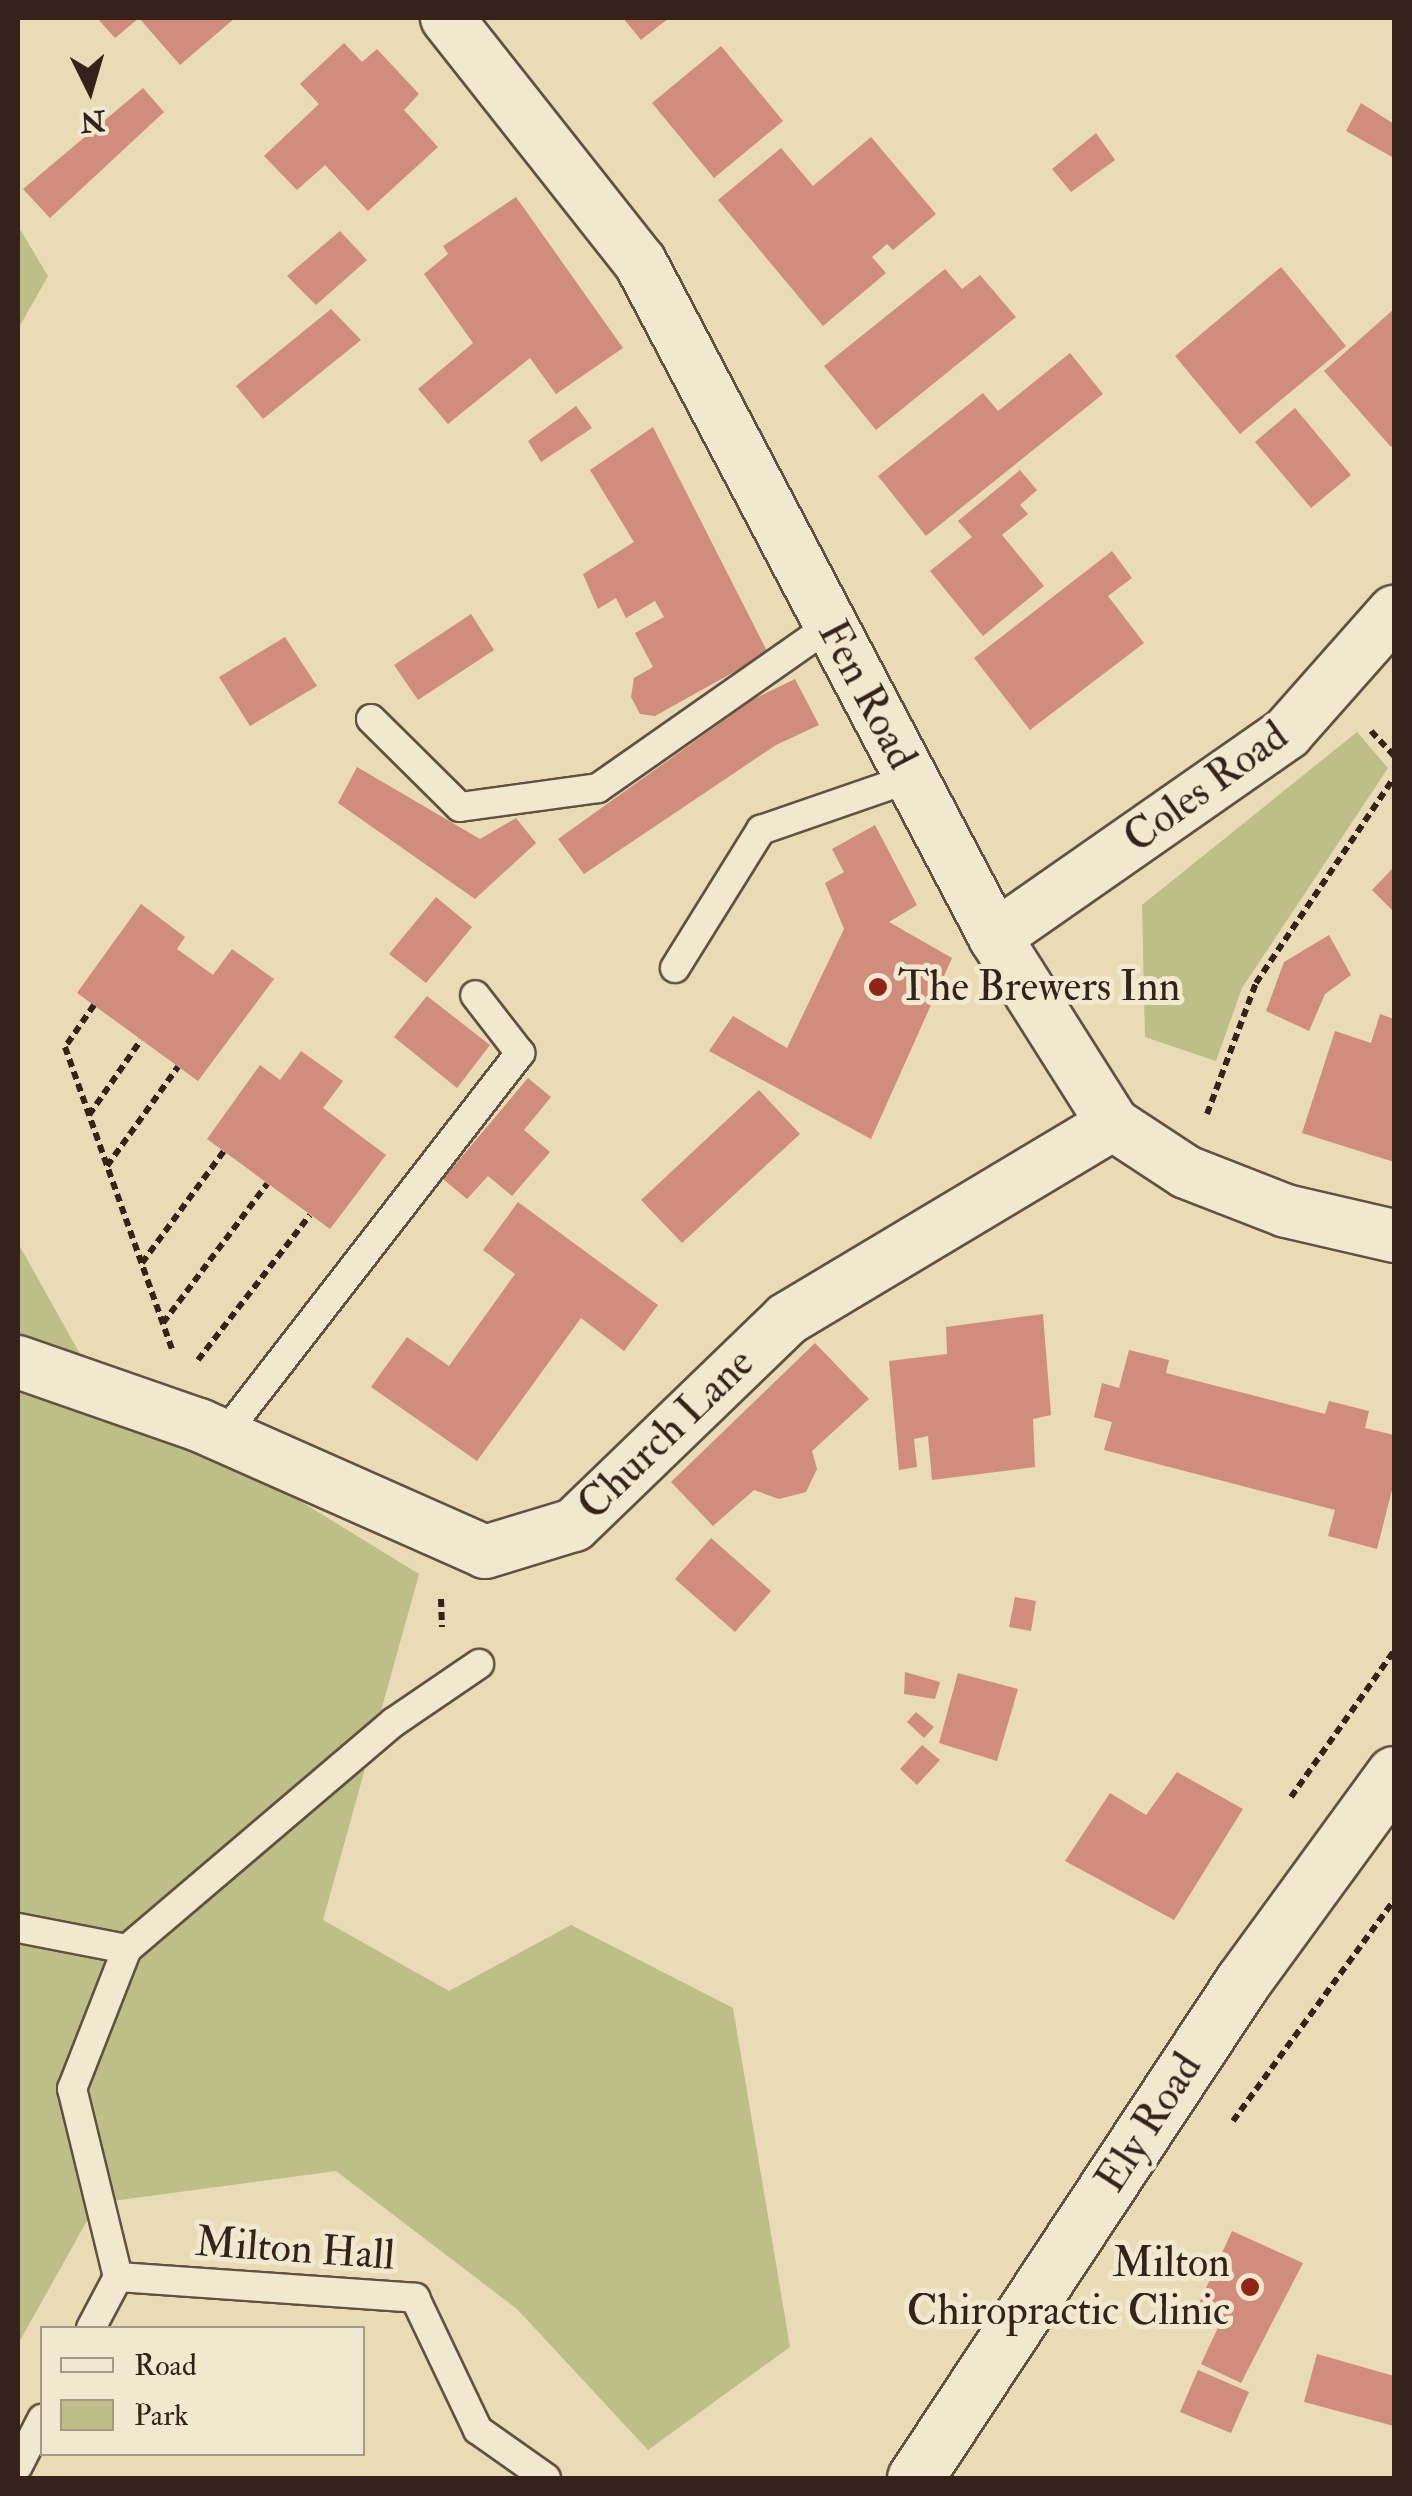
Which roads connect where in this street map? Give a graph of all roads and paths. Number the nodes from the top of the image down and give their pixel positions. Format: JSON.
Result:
{"nodes":[{"id":1,"x":447,"y":18,"type":"edge"},
{"id":2,"x":1394,"y":612,"type":"edge"},
{"id":3,"x":831,"y":625,"type":"junction"},
{"id":4,"x":371,"y":719,"type":"dead end"},
{"id":5,"x":910,"y":778,"type":"junction"},
{"id":6,"x":1394,"y":778,"type":"edge"},
{"id":7,"x":995,"y":937,"type":"junction"},
{"id":8,"x":675,"y":968,"type":"dead end"},
{"id":9,"x":474,"y":995,"type":"dead end"},
{"id":10,"x":94,"y":1005,"type":"dead end"},
{"id":11,"x":142,"y":1040,"type":"dead end"},
{"id":12,"x":178,"y":1067,"type":"dead end"},
{"id":13,"x":89,"y":1115,"type":"junction"},
{"id":14,"x":1112,"y":1124,"type":"junction"},
{"id":15,"x":224,"y":1151,"type":"dead end"},
{"id":16,"x":107,"y":1166,"type":"junction"},
{"id":17,"x":1186,"y":1172,"type":"junction"},
{"id":18,"x":267,"y":1184,"type":"dead end"},
{"id":19,"x":310,"y":1215,"type":"dead end"},
{"id":20,"x":1394,"y":1236,"type":"edge"},
{"id":21,"x":142,"y":1264,"type":"junction"},
{"id":22,"x":163,"y":1323,"type":"junction"},
{"id":23,"x":18,"y":1362,"type":"edge"},
{"id":24,"x":201,"y":1414,"type":"junction"},
{"id":25,"x":466,"y":1544,"type":"junction"},
{"id":26,"x":479,"y":1664,"type":"dead end"},
{"id":27,"x":444,"y":1688,"type":"junction"},
{"id":28,"x":1394,"y":1774,"type":"edge"},
{"id":29,"x":18,"y":1928,"type":"edge"},
{"id":30,"x":127,"y":1949,"type":"junction"},
{"id":31,"x":118,"y":2277,"type":"junction"},
{"id":32,"x":92,"y":2326,"type":"edge"},
{"id":33,"x":40,"y":2423,"type":"edge"},
{"id":34,"x":18,"y":2466,"type":"edge"},
{"id":35,"x":546,"y":2478,"type":"edge"},
{"id":36,"x":914,"y":2478,"type":"edge"}],
"edges":[{"from":1,"to":3,"type":"street","name":"Fen Road"},
{"from":2,"to":7,"type":"street","name":"Coles Road"},
{"from":3,"to":4,"type":"lane"},
{"from":3,"to":5,"type":"street","name":"Fen Road"},
{"from":5,"to":7,"type":"street","name":"Fen Road"},
{"from":5,"to":8,"type":"lane"},
{"from":6,"to":17,"type":"path"},
{"from":7,"to":14,"type":"street","name":"Fen Road"},
{"from":9,"to":24,"type":"lane"},
{"from":10,"to":13,"type":"path"},
{"from":11,"to":13,"type":"path"},
{"from":12,"to":16,"type":"path"},
{"from":13,"to":16,"type":"path"},
{"from":14,"to":17,"type":"street","name":"Fen Road"},
{"from":14,"to":25,"type":"street","name":"Church Lane"},
{"from":15,"to":21,"type":"path"},
{"from":16,"to":21,"type":"path"},
{"from":17,"to":20,"type":"street","name":"Fen Road"},
{"from":18,"to":22,"type":"path"},
{"from":19,"to":24,"type":"path"},
{"from":21,"to":22,"type":"path"},
{"from":22,"to":24,"type":"path"},
{"from":23,"to":24,"type":"street","name":"Church Lane"},
{"from":24,"to":25,"type":"street","name":"Church Lane"},
{"from":25,"to":27,"type":"path"},
{"from":26,"to":27,"type":"lane"},
{"from":27,"to":30,"type":"lane"},
{"from":28,"to":36,"type":"street","name":"Ely Road"},
{"from":29,"to":30,"type":"lane"},
{"from":30,"to":31,"type":"lane"},
{"from":31,"to":32,"type":"lane"},
{"from":31,"to":35,"type":"lane","name":"Milton Hall"},
{"from":33,"to":34,"type":"lane"}]}
